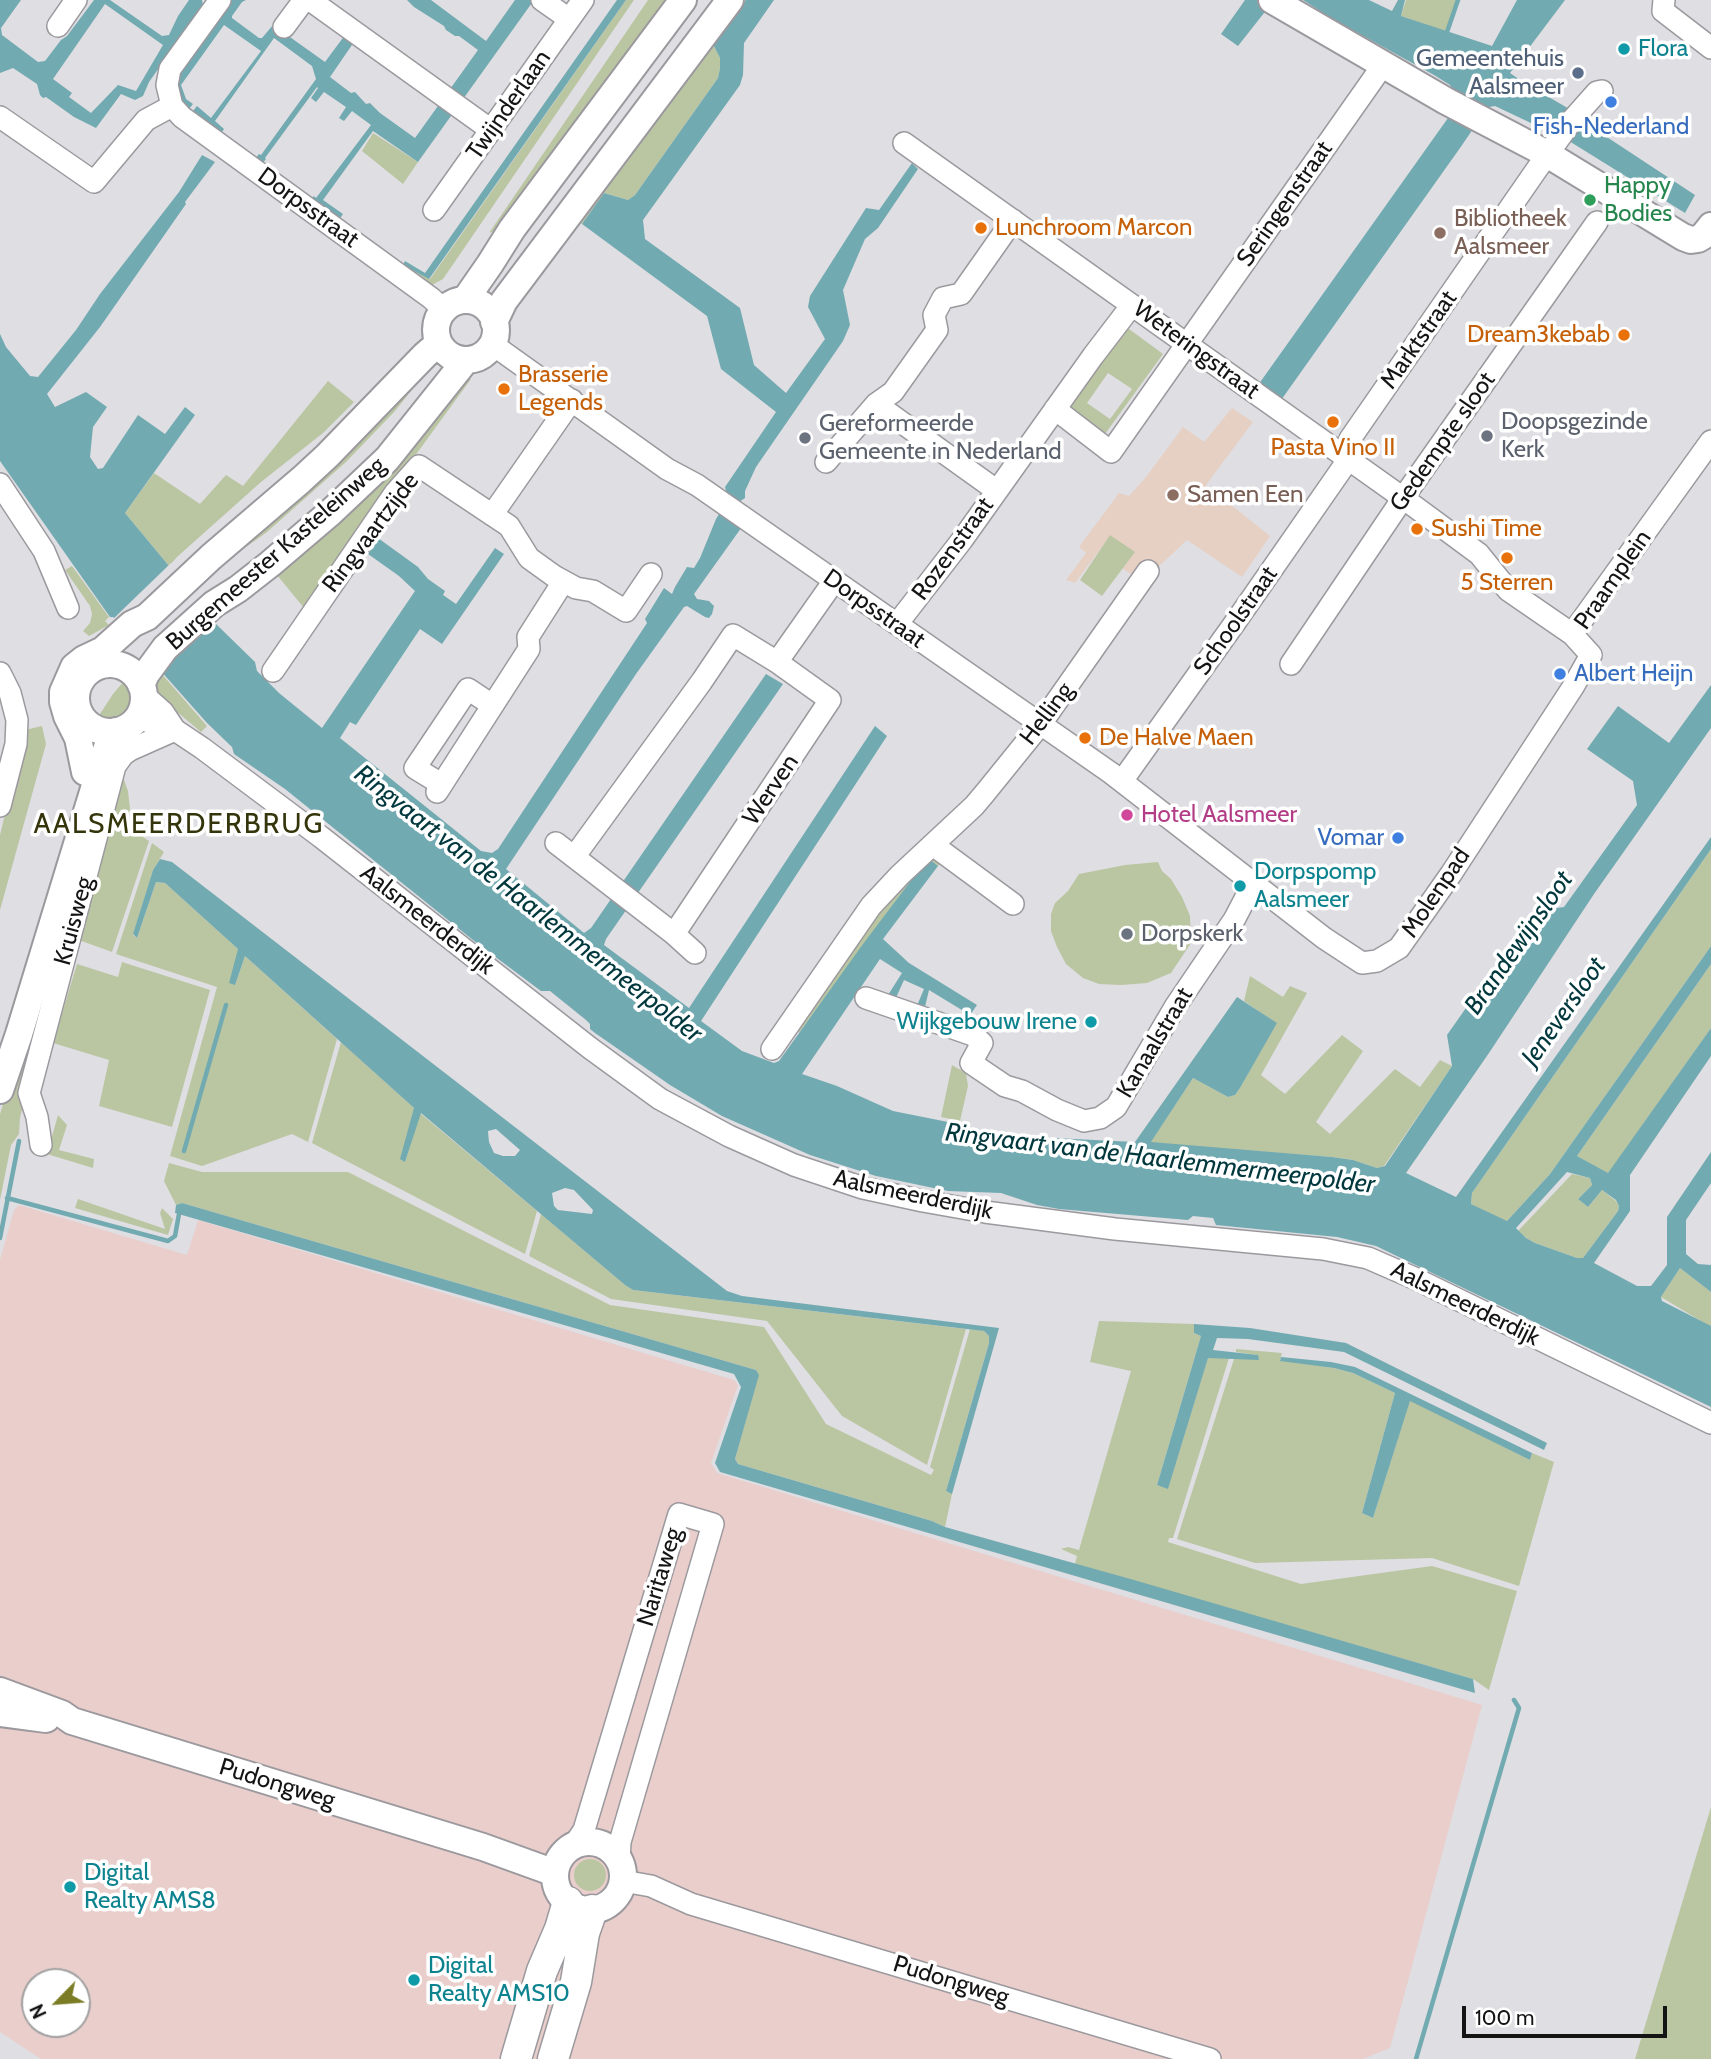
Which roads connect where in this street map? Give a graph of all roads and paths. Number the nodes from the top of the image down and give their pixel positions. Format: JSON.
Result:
{"nodes":[{"id":1,"x":76,"y":0,"type":"edge"},
{"id":2,"x":220,"y":0,"type":"edge"},
{"id":3,"x":304,"y":0,"type":"edge"},
{"id":4,"x":310,"y":0,"type":"edge"},
{"id":5,"x":542,"y":0,"type":"edge"},
{"id":6,"x":583,"y":0,"type":"edge"},
{"id":7,"x":683,"y":0,"type":"edge"},
{"id":8,"x":730,"y":0,"type":"edge"},
{"id":9,"x":1274,"y":2,"type":"edge"},
{"id":10,"x":1663,"y":6,"type":"edge"},
{"id":11,"x":569,"y":19,"type":"junction"},
{"id":12,"x":58,"y":26,"type":"dead end"},
{"id":13,"x":284,"y":27,"type":"dead end"},
{"id":14,"x":1711,"y":48,"type":"edge"},
{"id":15,"x":1383,"y":65,"type":"junction"},
{"id":16,"x":1602,"y":91,"type":"dead end"},
{"id":17,"x":172,"y":106,"type":"junction"},
{"id":18,"x":0,"y":117,"type":"edge"},
{"id":19,"x":491,"y":131,"type":"junction"},
{"id":20,"x":904,"y":143,"type":"dead end"},
{"id":21,"x":1547,"y":154,"type":"junction"},
{"id":22,"x":1606,"y":208,"type":"junction"},
{"id":23,"x":434,"y":210,"type":"dead end"},
{"id":24,"x":1013,"y":220,"type":"junction"},
{"id":25,"x":1708,"y":236,"type":"edge"},
{"id":26,"x":454,"y":305,"type":"junction"},
{"id":27,"x":1132,"y":305,"type":"junction"},
{"id":28,"x":493,"y":333,"type":"junction"},
{"id":29,"x":439,"y":343,"type":"junction"},
{"id":30,"x":1187,"y":344,"type":"junction"},
{"id":31,"x":466,"y":360,"type":"junction"},
{"id":32,"x":572,"y":400,"type":"junction"},
{"id":33,"x":876,"y":404,"type":"junction"},
{"id":34,"x":1055,"y":409,"type":"junction"},
{"id":35,"x":1711,"y":441,"type":"edge"},
{"id":36,"x":1348,"y":460,"type":"junction"},
{"id":37,"x":826,"y":462,"type":"dead end"},
{"id":38,"x":0,"y":484,"type":"edge"},
{"id":39,"x":996,"y":490,"type":"junction"},
{"id":40,"x":1403,"y":498,"type":"junction"},
{"id":41,"x":492,"y":515,"type":"junction"},
{"id":42,"x":1148,"y":571,"type":"dead end"},
{"id":43,"x":651,"y":574,"type":"dead end"},
{"id":44,"x":834,"y":581,"type":"junction"},
{"id":45,"x":569,"y":585,"type":"junction"},
{"id":46,"x":68,"y":608,"type":"dead end"},
{"id":47,"x":897,"y":624,"type":"junction"},
{"id":48,"x":1572,"y":634,"type":"junction"},
{"id":49,"x":102,"y":657,"type":"junction"},
{"id":50,"x":777,"y":662,"type":"junction"},
{"id":51,"x":1291,"y":664,"type":"dead end"},
{"id":52,"x":273,"y":671,"type":"dead end"},
{"id":53,"x":0,"y":673,"type":"edge"},
{"id":54,"x":131,"y":704,"type":"junction"},
{"id":55,"x":492,"y":705,"type":"junction"},
{"id":56,"x":1040,"y":725,"type":"junction"},
{"id":57,"x":175,"y":730,"type":"junction"},
{"id":58,"x":85,"y":772,"type":"junction"},
{"id":59,"x":1122,"y":780,"type":"junction"},
{"id":60,"x":1502,"y":793,"type":"joint"},
{"id":61,"x":0,"y":806,"type":"edge"},
{"id":62,"x":556,"y":843,"type":"dead end"},
{"id":63,"x":933,"y":845,"type":"junction"},
{"id":64,"x":574,"y":857,"type":"junction"},
{"id":65,"x":1251,"y":881,"type":"junction"},
{"id":66,"x":1013,"y":904,"type":"dead end"},
{"id":67,"x":674,"y":934,"type":"junction"},
{"id":68,"x":695,"y":953,"type":"dead end"},
{"id":69,"x":866,"y":998,"type":"dead end"},
{"id":70,"x":0,"y":1040,"type":"edge"},
{"id":71,"x":772,"y":1049,"type":"dead end"},
{"id":72,"x":0,"y":1090,"type":"edge"},
{"id":73,"x":41,"y":1145,"type":"dead end"},
{"id":74,"x":1711,"y":1423,"type":"edge"},
{"id":75,"x":0,"y":1691,"type":"edge"},
{"id":76,"x":0,"y":1713,"type":"edge"},
{"id":77,"x":72,"y":1721,"type":"junction"},
{"id":78,"x":563,"y":1859,"type":"junction"},
{"id":79,"x":620,"y":1878,"type":"junction"},
{"id":80,"x":580,"y":1906,"type":"junction"},
{"id":81,"x":516,"y":2059,"type":"edge"},
{"id":82,"x":553,"y":2059,"type":"edge"},
{"id":83,"x":1210,"y":2059,"type":"edge"}],
"edges":[{"from":1,"to":12,"type":"street"},
{"from":2,"to":17,"type":"street"},
{"from":3,"to":13,"type":"street"},
{"from":4,"to":19,"type":"street"},
{"from":5,"to":11,"type":"street"},
{"from":6,"to":11,"type":"street","name":"Twijnderlaan"},
{"from":7,"to":26,"type":"main road"},
{"from":8,"to":28,"type":"main road"},
{"from":9,"to":15,"type":"main road"},
{"from":10,"to":14,"type":"street"},
{"from":11,"to":19,"type":"street","name":"Twijnderlaan"},
{"from":15,"to":21,"type":"main road"},
{"from":15,"to":30,"type":"street","name":"Seringenstraat"},
{"from":16,"to":21,"type":"street","name":"Marktstraat"},
{"from":17,"to":18,"type":"street"},
{"from":17,"to":26,"type":"street","name":"Dorpsstraat"},
{"from":19,"to":23,"type":"street","name":"Twijnderlaan"},
{"from":20,"to":24,"type":"street","name":"Weteringstraat"},
{"from":21,"to":22,"type":"main road"},
{"from":21,"to":36,"type":"street","name":"Marktstraat"},
{"from":22,"to":25,"type":"main road"},
{"from":22,"to":40,"type":"street","name":"Gedempte sloot"},
{"from":24,"to":27,"type":"street","name":"Weteringstraat"},
{"from":24,"to":33,"type":"street"},
{"from":26,"to":28,"type":"main road"},
{"from":26,"to":29,"type":"main road"},
{"from":27,"to":30,"type":"street","name":"Weteringstraat"},
{"from":27,"to":34,"type":"street","name":"Rozenstraat"},
{"from":28,"to":31,"type":"main road"},
{"from":28,"to":32,"type":"street","name":"Dorpsstraat"},
{"from":29,"to":31,"type":"main road"},
{"from":29,"to":49,"type":"main road","name":"Burgemeester Kasteleinweg"},
{"from":30,"to":34,"type":"street","name":"Seringenstraat"},
{"from":30,"to":36,"type":"street","name":"Weteringstraat"},
{"from":31,"to":54,"type":"main road","name":"Burgemeester Kasteleinweg"},
{"from":32,"to":41,"type":"street"},
{"from":32,"to":44,"type":"street","name":"Dorpsstraat"},
{"from":33,"to":37,"type":"street"},
{"from":33,"to":39,"type":"street"},
{"from":34,"to":39,"type":"street","name":"Rozenstraat"},
{"from":35,"to":48,"type":"street","name":"Praamplein"},
{"from":36,"to":40,"type":"street","name":"Weteringstraat"},
{"from":36,"to":59,"type":"street","name":"Schoolstraat"},
{"from":38,"to":46,"type":"street"},
{"from":39,"to":47,"type":"street","name":"Rozenstraat"},
{"from":40,"to":48,"type":"street","name":"Weteringstraat"},
{"from":40,"to":51,"type":"street","name":"Gedempte sloot"},
{"from":41,"to":45,"type":"street","name":"Ringvaartzijde"},
{"from":41,"to":52,"type":"street","name":"Ringvaartzijde"},
{"from":42,"to":56,"type":"street","name":"Helling"},
{"from":43,"to":45,"type":"street","name":"Ringvaartzijde"},
{"from":44,"to":47,"type":"street","name":"Dorpsstraat"},
{"from":44,"to":50,"type":"street"},
{"from":45,"to":55,"type":"street"},
{"from":47,"to":56,"type":"street","name":"Dorpsstraat"},
{"from":48,"to":60,"type":"street","name":"Praamplein"},
{"from":49,"to":54,"type":"main road"},
{"from":49,"to":54,"type":"main road"},
{"from":49,"to":58,"type":"main road","name":"Kruisweg"},
{"from":50,"to":64,"type":"street","name":"Werven"},
{"from":50,"to":67,"type":"street","name":"Werven"},
{"from":53,"to":61,"type":"street"},
{"from":54,"to":57,"type":"street","name":"Aalsmeerderdijk"},
{"from":54,"to":58,"type":"main road","name":"Kruisweg"},
{"from":54,"to":72,"type":"main road","name":"Kruisweg"},
{"from":55,"to":55,"type":"street"},
{"from":56,"to":59,"type":"street","name":"Dorpsstraat"},
{"from":56,"to":63,"type":"street","name":"Helling"},
{"from":57,"to":73,"type":"street","name":"Kruisweg"},
{"from":57,"to":74,"type":"street","name":"Aalsmeerderdijk"},
{"from":58,"to":70,"type":"main road","name":"Kruisweg"},
{"from":59,"to":65,"type":"street","name":"Dorpsstraat"},
{"from":60,"to":65,"type":"street","name":"Molenpad"},
{"from":62,"to":64,"type":"street"},
{"from":63,"to":66,"type":"street"},
{"from":63,"to":71,"type":"street","name":"Helling"},
{"from":64,"to":67,"type":"street"},
{"from":65,"to":69,"type":"street","name":"Kanaalstraat"},
{"from":67,"to":68,"type":"street"},
{"from":75,"to":77,"type":"main road","name":"Pudongweg"},
{"from":76,"to":77,"type":"main road","name":"Pudongweg"},
{"from":77,"to":78,"type":"main road","name":"Pudongweg"},
{"from":78,"to":79,"type":"main road"},
{"from":78,"to":79,"type":"street","name":"Naritaweg"},
{"from":78,"to":80,"type":"main road"},
{"from":79,"to":80,"type":"main road"},
{"from":79,"to":83,"type":"street","name":"Pudongweg"},
{"from":80,"to":81,"type":"highway"},
{"from":80,"to":82,"type":"highway"}]}
